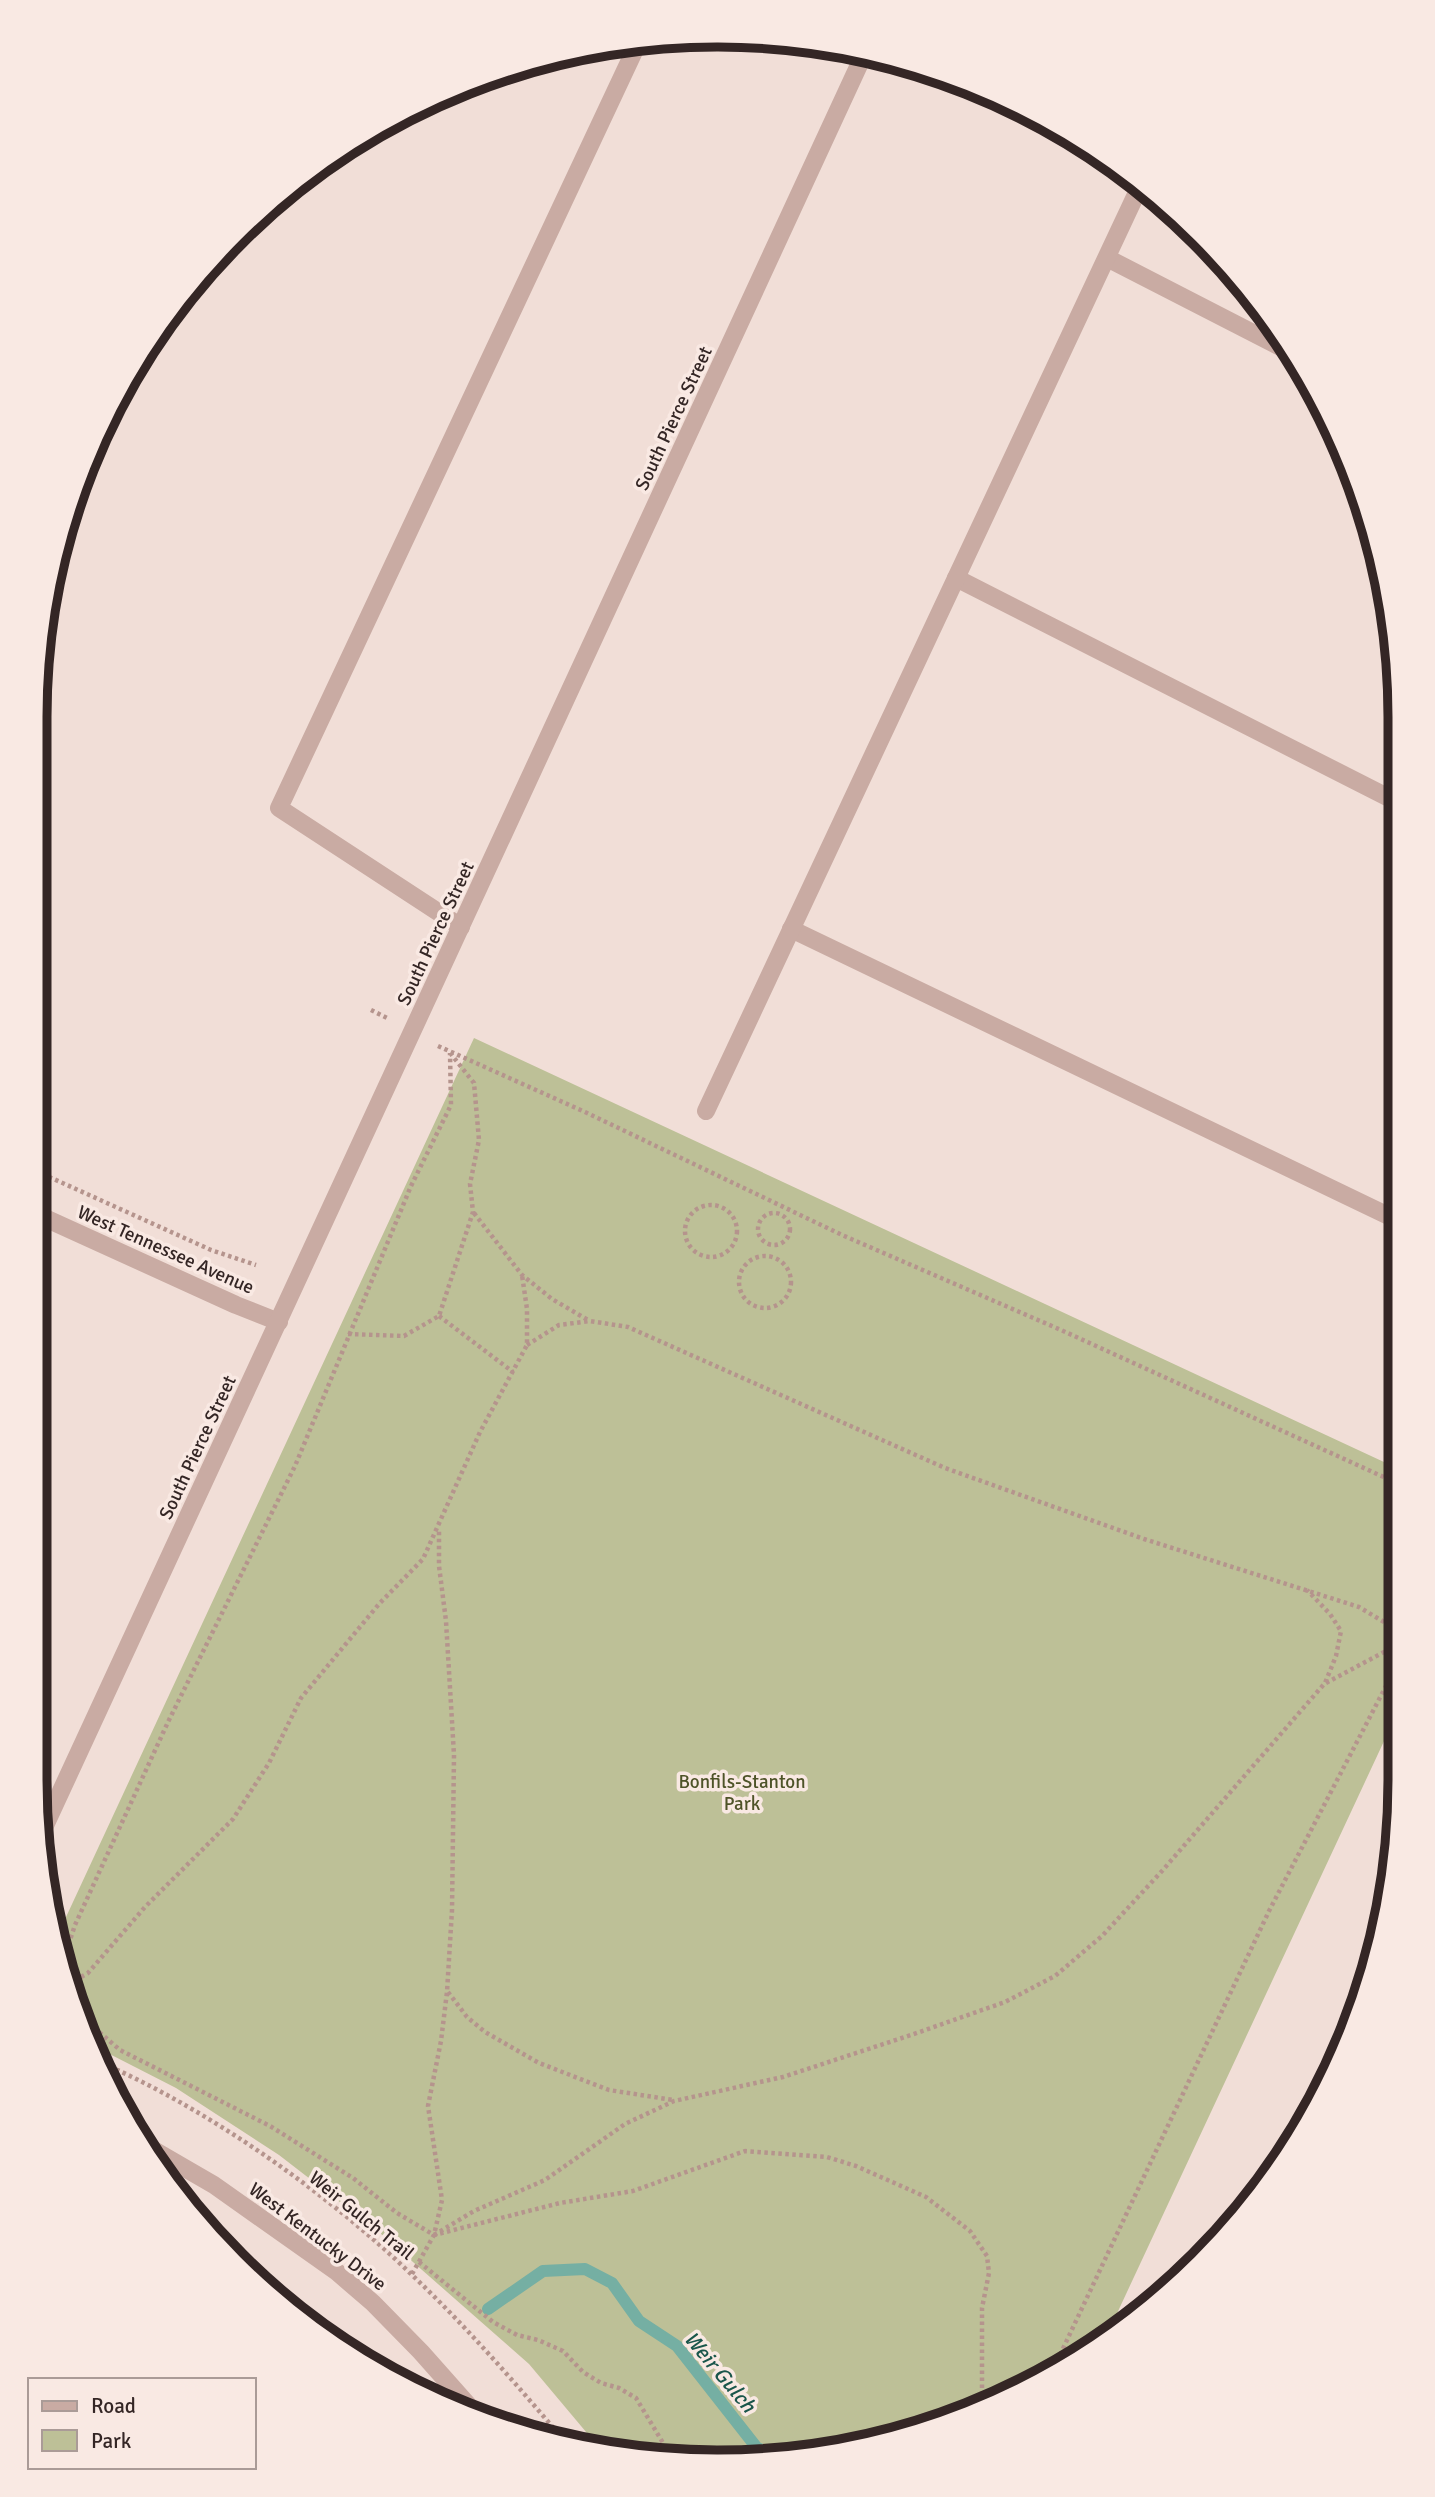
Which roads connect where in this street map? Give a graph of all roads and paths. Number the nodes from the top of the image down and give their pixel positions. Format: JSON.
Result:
{"nodes":[{"id":1,"x":633,"y":53,"type":"edge"},
{"id":2,"x":860,"y":63,"type":"edge"},
{"id":3,"x":1136,"y":195,"type":"edge"},
{"id":4,"x":1107,"y":258,"type":"junction"},
{"id":5,"x":1274,"y":344,"type":"edge"},
{"id":6,"x":956,"y":578,"type":"junction"},
{"id":7,"x":1388,"y":798,"type":"edge"},
{"id":8,"x":461,"y":927,"type":"junction"},
{"id":9,"x":791,"y":929,"type":"junction"},
{"id":10,"x":450,"y":1053,"type":"junction"},
{"id":11,"x":706,"y":1111,"type":"dead end"},
{"id":12,"x":47,"y":1176,"type":"edge"},
{"id":13,"x":473,"y":1212,"type":"junction"},
{"id":14,"x":1388,"y":1216,"type":"edge"},
{"id":15,"x":47,"y":1219,"type":"edge"},
{"id":16,"x":770,"y":1245,"type":"joint"},
{"id":17,"x":704,"y":1257,"type":"joint"},
{"id":18,"x":256,"y":1265,"type":"dead end"},
{"id":19,"x":522,"y":1275,"type":"junction"},
{"id":20,"x":758,"y":1308,"type":"joint"},
{"id":21,"x":439,"y":1316,"type":"junction"},
{"id":22,"x":590,"y":1321,"type":"junction"},
{"id":23,"x":279,"y":1322,"type":"junction"},
{"id":24,"x":348,"y":1334,"type":"junction"},
{"id":25,"x":527,"y":1345,"type":"junction"},
{"id":26,"x":513,"y":1372,"type":"junction"},
{"id":27,"x":1388,"y":1479,"type":"edge"},
{"id":28,"x":439,"y":1527,"type":"junction"},
{"id":29,"x":1307,"y":1590,"type":"junction"},
{"id":30,"x":1388,"y":1625,"type":"edge"},
{"id":31,"x":1388,"y":1649,"type":"edge"},
{"id":32,"x":1388,"y":1680,"type":"edge"},
{"id":33,"x":1325,"y":1684,"type":"junction"},
{"id":34,"x":49,"y":1818,"type":"edge"},
{"id":35,"x":68,"y":1945,"type":"edge"},
{"id":36,"x":78,"y":1979,"type":"edge"},
{"id":37,"x":447,"y":1992,"type":"junction"},
{"id":38,"x":95,"y":2029,"type":"edge"},
{"id":39,"x":112,"y":2067,"type":"edge"},
{"id":40,"x":674,"y":2101,"type":"junction"},
{"id":41,"x":162,"y":2155,"type":"edge"},
{"id":42,"x":434,"y":2235,"type":"junction"},
{"id":43,"x":419,"y":2262,"type":"junction"},
{"id":44,"x":412,"y":2274,"type":"junction"},
{"id":45,"x":1059,"y":2356,"type":"edge"},
{"id":46,"x":982,"y":2395,"type":"edge"},
{"id":47,"x":464,"y":2400,"type":"edge"},
{"id":48,"x":552,"y":2429,"type":"edge"},
{"id":49,"x":666,"y":2447,"type":"edge"}],
"edges":[{"from":1,"to":8,"type":"street"},
{"from":2,"to":8,"type":"street","name":"South Pierce Street"},
{"from":3,"to":4,"type":"street"},
{"from":4,"to":5,"type":"street"},
{"from":4,"to":6,"type":"street"},
{"from":6,"to":7,"type":"street"},
{"from":6,"to":9,"type":"street"},
{"from":8,"to":23,"type":"street","name":"South Pierce Street"},
{"from":9,"to":11,"type":"street"},
{"from":9,"to":14,"type":"street"},
{"from":10,"to":13,"type":"path"},
{"from":10,"to":24,"type":"path"},
{"from":10,"to":27,"type":"path"},
{"from":12,"to":18,"type":"path"},
{"from":13,"to":19,"type":"path"},
{"from":13,"to":21,"type":"path"},
{"from":15,"to":23,"type":"street","name":"West Tennessee Avenue"},
{"from":16,"to":16,"type":"path"},
{"from":17,"to":17,"type":"path"},
{"from":19,"to":22,"type":"path"},
{"from":19,"to":25,"type":"path"},
{"from":20,"to":20,"type":"path"},
{"from":21,"to":24,"type":"path"},
{"from":21,"to":26,"type":"path"},
{"from":22,"to":25,"type":"path"},
{"from":22,"to":29,"type":"path"},
{"from":23,"to":34,"type":"street","name":"South Pierce Street"},
{"from":24,"to":35,"type":"path"},
{"from":25,"to":26,"type":"path"},
{"from":26,"to":28,"type":"path"},
{"from":28,"to":36,"type":"path"},
{"from":28,"to":37,"type":"path"},
{"from":29,"to":30,"type":"path"},
{"from":29,"to":33,"type":"path"},
{"from":31,"to":33,"type":"path"},
{"from":32,"to":45,"type":"path"},
{"from":33,"to":40,"type":"path"},
{"from":37,"to":40,"type":"path"},
{"from":37,"to":42,"type":"path"},
{"from":38,"to":42,"type":"path"},
{"from":39,"to":44,"type":"path","name":"Weir Gulch Trail"},
{"from":40,"to":42,"type":"path"},
{"from":41,"to":47,"type":"street","name":"West Kentucky Drive"},
{"from":42,"to":43,"type":"path"},
{"from":42,"to":46,"type":"path"},
{"from":43,"to":44,"type":"path"},
{"from":43,"to":49,"type":"path"},
{"from":44,"to":48,"type":"path","name":"Weir Gulch Trail"}]}
